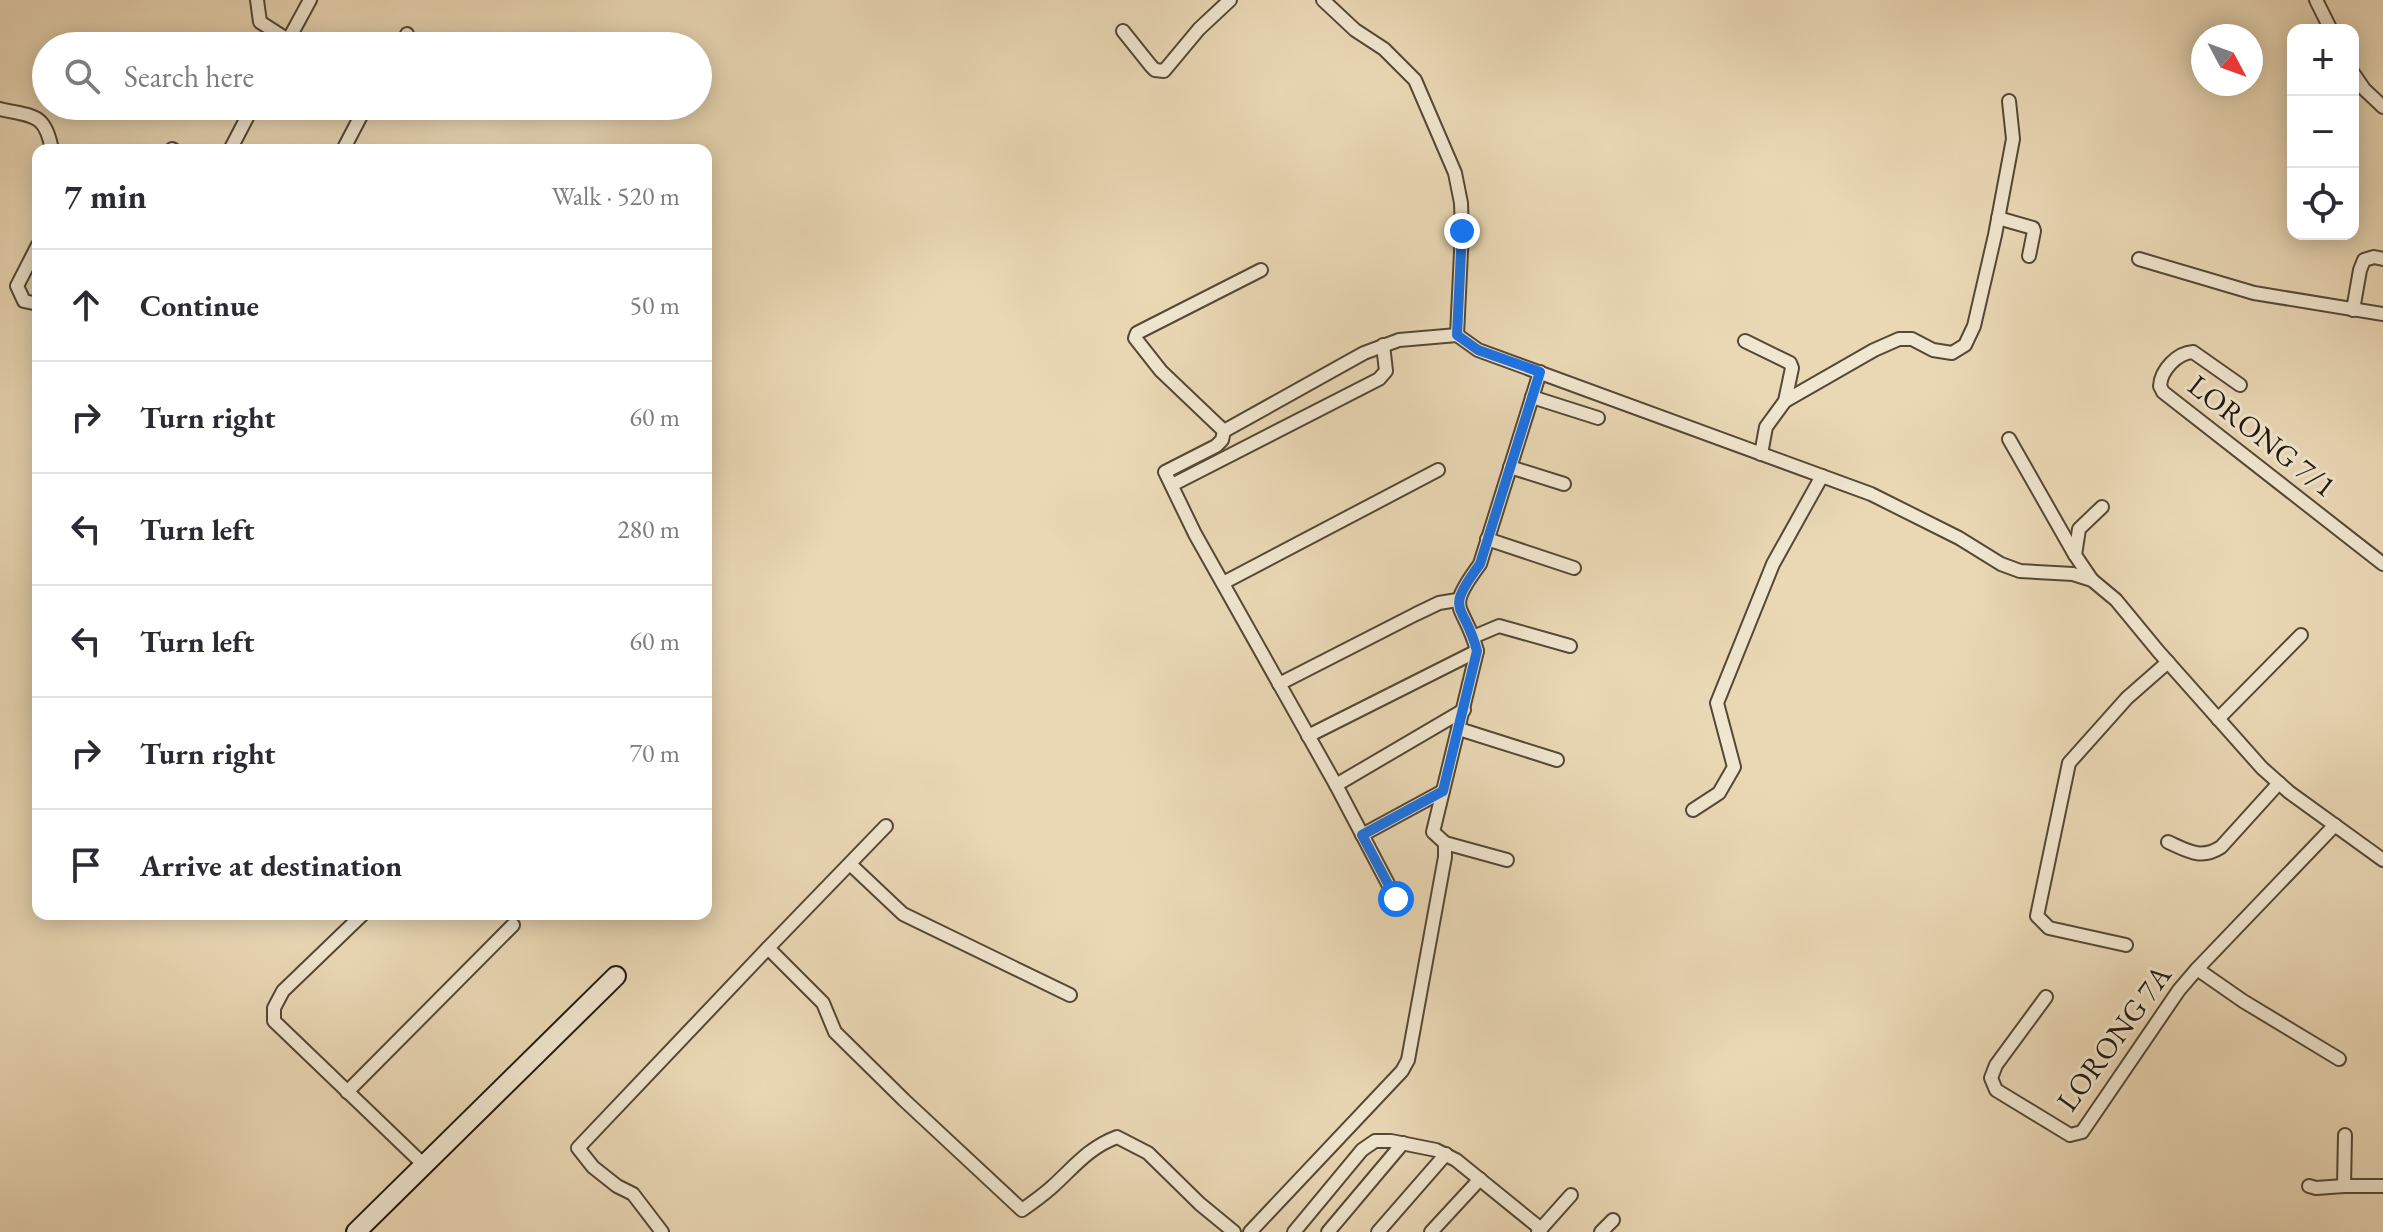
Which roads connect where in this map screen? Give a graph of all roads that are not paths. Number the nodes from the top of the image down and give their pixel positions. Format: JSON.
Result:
{"nodes":[{"id":1,"x":257,"y":0,"type":"edge"},
{"id":2,"x":310,"y":0,"type":"edge"},
{"id":3,"x":1230,"y":0,"type":"edge"},
{"id":4,"x":1323,"y":0,"type":"edge"},
{"id":5,"x":2316,"y":0,"type":"edge"},
{"id":6,"x":2328,"y":24,"type":"edge"},
{"id":7,"x":1123,"y":31,"type":"dead end"},
{"id":8,"x":273,"y":32,"type":"edge"},
{"id":9,"x":293,"y":32,"type":"edge"},
{"id":10,"x":2359,"y":82,"type":"edge"},
{"id":11,"x":2009,"y":101,"type":"dead end"},
{"id":12,"x":2383,"y":107,"type":"edge"},
{"id":13,"x":0,"y":109,"type":"edge"},
{"id":14,"x":32,"y":117,"type":"edge"},
{"id":15,"x":39,"y":120,"type":"edge"},
{"id":16,"x":246,"y":120,"type":"edge"},
{"id":17,"x":359,"y":120,"type":"edge"},
{"id":18,"x":51,"y":144,"type":"edge"},
{"id":19,"x":233,"y":144,"type":"edge"},
{"id":20,"x":346,"y":144,"type":"edge"},
{"id":21,"x":1998,"y":218,"type":"junction"},
{"id":22,"x":2029,"y":256,"type":"dead end"},
{"id":23,"x":32,"y":257,"type":"edge"},
{"id":24,"x":2139,"y":259,"type":"dead end"},
{"id":25,"x":2383,"y":259,"type":"edge"},
{"id":26,"x":1261,"y":270,"type":"dead end"},
{"id":27,"x":32,"y":303,"type":"edge"},
{"id":28,"x":2353,"y":310,"type":"junction"},
{"id":29,"x":2383,"y":314,"type":"edge"},
{"id":30,"x":1457,"y":335,"type":"junction"},
{"id":31,"x":1745,"y":341,"type":"dead end"},
{"id":32,"x":1383,"y":345,"type":"junction"},
{"id":33,"x":1540,"y":372,"type":"junction"},
{"id":34,"x":2240,"y":385,"type":"dead end"},
{"id":35,"x":1532,"y":397,"type":"junction"},
{"id":36,"x":1785,"y":401,"type":"junction"},
{"id":37,"x":1598,"y":418,"type":"dead end"},
{"id":38,"x":1224,"y":431,"type":"junction"},
{"id":39,"x":2009,"y":439,"type":"dead end"},
{"id":40,"x":1761,"y":454,"type":"junction"},
{"id":41,"x":1510,"y":467,"type":"junction"},
{"id":42,"x":1438,"y":470,"type":"dead end"},
{"id":43,"x":1822,"y":476,"type":"junction"},
{"id":44,"x":1564,"y":484,"type":"dead end"},
{"id":45,"x":1172,"y":485,"type":"junction"},
{"id":46,"x":2102,"y":507,"type":"dead end"},
{"id":47,"x":1487,"y":539,"type":"junction"},
{"id":48,"x":2075,"y":555,"type":"junction"},
{"id":49,"x":2383,"y":564,"type":"edge"},
{"id":50,"x":1574,"y":568,"type":"dead end"},
{"id":51,"x":2092,"y":580,"type":"junction"},
{"id":52,"x":1223,"y":583,"type":"junction"},
{"id":53,"x":1457,"y":600,"type":"junction"},
{"id":54,"x":2301,"y":635,"type":"dead end"},
{"id":55,"x":1475,"y":644,"type":"junction"},
{"id":56,"x":1570,"y":646,"type":"dead end"},
{"id":57,"x":2168,"y":662,"type":"junction"},
{"id":58,"x":1279,"y":684,"type":"junction"},
{"id":59,"x":1464,"y":710,"type":"junction"},
{"id":60,"x":2218,"y":719,"type":"junction"},
{"id":61,"x":1459,"y":729,"type":"junction"},
{"id":62,"x":1308,"y":736,"type":"junction"},
{"id":63,"x":1557,"y":760,"type":"dead end"},
{"id":64,"x":2279,"y":783,"type":"junction"},
{"id":65,"x":1336,"y":785,"type":"junction"},
{"id":66,"x":1443,"y":791,"type":"junction"},
{"id":67,"x":1693,"y":810,"type":"dead end"},
{"id":68,"x":2335,"y":825,"type":"junction"},
{"id":69,"x":886,"y":826,"type":"dead end"},
{"id":70,"x":1362,"y":835,"type":"junction"},
{"id":71,"x":2168,"y":842,"type":"dead end"},
{"id":72,"x":1445,"y":843,"type":"junction"},
{"id":73,"x":1507,"y":860,"type":"dead end"},
{"id":74,"x":2383,"y":860,"type":"edge"},
{"id":75,"x":850,"y":864,"type":"junction"},
{"id":76,"x":1396,"y":899,"type":"dead end"},
{"id":77,"x":357,"y":920,"type":"edge"},
{"id":78,"x":513,"y":925,"type":"dead end"},
{"id":79,"x":2126,"y":945,"type":"dead end"},
{"id":80,"x":768,"y":948,"type":"junction"},
{"id":81,"x":2197,"y":969,"type":"junction"},
{"id":82,"x":616,"y":976,"type":"dead end"},
{"id":83,"x":1070,"y":995,"type":"dead end"},
{"id":84,"x":2046,"y":997,"type":"dead end"},
{"id":85,"x":2339,"y":1059,"type":"dead end"},
{"id":86,"x":347,"y":1092,"type":"junction"},
{"id":87,"x":2345,"y":1135,"type":"dead end"},
{"id":88,"x":1403,"y":1143,"type":"junction"},
{"id":89,"x":1446,"y":1154,"type":"junction"},
{"id":90,"x":424,"y":1165,"type":"junction"},
{"id":91,"x":1480,"y":1179,"type":"junction"},
{"id":92,"x":2309,"y":1186,"type":"dead end"},
{"id":93,"x":2344,"y":1186,"type":"junction"},
{"id":94,"x":2383,"y":1186,"type":"edge"},
{"id":95,"x":1571,"y":1195,"type":"dead end"},
{"id":96,"x":1613,"y":1220,"type":"dead end"},
{"id":97,"x":1381,"y":1231,"type":"edge"},
{"id":98,"x":1539,"y":1231,"type":"edge"},
{"id":99,"x":356,"y":1232,"type":"edge"},
{"id":100,"x":662,"y":1232,"type":"edge"},
{"id":101,"x":1234,"y":1232,"type":"edge"},
{"id":102,"x":1250,"y":1232,"type":"edge"},
{"id":103,"x":1294,"y":1232,"type":"edge"},
{"id":104,"x":1328,"y":1232,"type":"edge"},
{"id":105,"x":1431,"y":1232,"type":"edge"},
{"id":106,"x":1601,"y":1232,"type":"edge"}],
"edges":[{"from":1,"to":8,"type":"street"},
{"from":2,"to":9,"type":"street"},
{"from":3,"to":7,"type":"street"},
{"from":4,"to":30,"type":"street"},
{"from":5,"to":6,"type":"street"},
{"from":10,"to":12,"type":"street"},
{"from":11,"to":21,"type":"street"},
{"from":13,"to":14,"type":"street"},
{"from":15,"to":18,"type":"street"},
{"from":16,"to":19,"type":"street"},
{"from":17,"to":20,"type":"street"},
{"from":21,"to":22,"type":"street"},
{"from":21,"to":36,"type":"street"},
{"from":23,"to":27,"type":"street"},
{"from":24,"to":28,"type":"street"},
{"from":25,"to":28,"type":"street"},
{"from":26,"to":38,"type":"street"},
{"from":28,"to":29,"type":"street"},
{"from":30,"to":32,"type":"street"},
{"from":30,"to":33,"type":"street"},
{"from":31,"to":36,"type":"street"},
{"from":32,"to":38,"type":"street"},
{"from":32,"to":45,"type":"street"},
{"from":33,"to":35,"type":"street"},
{"from":33,"to":40,"type":"street"},
{"from":34,"to":49,"type":"street","name":"LORONG 7/1"},
{"from":35,"to":37,"type":"street"},
{"from":35,"to":41,"type":"street"},
{"from":36,"to":40,"type":"street"},
{"from":38,"to":45,"type":"street"},
{"from":39,"to":48,"type":"street"},
{"from":40,"to":43,"type":"street"},
{"from":41,"to":44,"type":"street"},
{"from":41,"to":47,"type":"street"},
{"from":42,"to":52,"type":"street"},
{"from":43,"to":51,"type":"street"},
{"from":43,"to":67,"type":"street"},
{"from":45,"to":52,"type":"street"},
{"from":46,"to":48,"type":"street"},
{"from":47,"to":50,"type":"street"},
{"from":47,"to":53,"type":"street"},
{"from":48,"to":51,"type":"street"},
{"from":51,"to":57,"type":"street"},
{"from":52,"to":58,"type":"street"},
{"from":53,"to":55,"type":"street"},
{"from":53,"to":58,"type":"street"},
{"from":54,"to":60,"type":"street"},
{"from":55,"to":56,"type":"street"},
{"from":55,"to":59,"type":"street"},
{"from":55,"to":62,"type":"street"},
{"from":57,"to":60,"type":"street"},
{"from":57,"to":79,"type":"street"},
{"from":58,"to":62,"type":"street"},
{"from":59,"to":61,"type":"street"},
{"from":59,"to":65,"type":"street"},
{"from":60,"to":64,"type":"street"},
{"from":61,"to":63,"type":"street"},
{"from":61,"to":66,"type":"street"},
{"from":62,"to":65,"type":"street"},
{"from":64,"to":68,"type":"street"},
{"from":64,"to":71,"type":"street"},
{"from":65,"to":70,"type":"street"},
{"from":66,"to":70,"type":"street"},
{"from":66,"to":72,"type":"street"},
{"from":68,"to":74,"type":"street"},
{"from":68,"to":81,"type":"street","name":"LORONG 7A"},
{"from":69,"to":75,"type":"street"},
{"from":70,"to":76,"type":"street"},
{"from":72,"to":73,"type":"street"},
{"from":72,"to":102,"type":"street"},
{"from":75,"to":80,"type":"street"},
{"from":75,"to":83,"type":"street"},
{"from":77,"to":86,"type":"street"},
{"from":78,"to":86,"type":"street"},
{"from":80,"to":100,"type":"street"},
{"from":80,"to":101,"type":"street"},
{"from":81,"to":84,"type":"street","name":"LORONG 7A"},
{"from":81,"to":85,"type":"street"},
{"from":82,"to":90,"type":"street"},
{"from":86,"to":90,"type":"street"},
{"from":87,"to":93,"type":"street"},
{"from":88,"to":89,"type":"street"},
{"from":88,"to":103,"type":"street"},
{"from":88,"to":104,"type":"street"},
{"from":89,"to":91,"type":"street"},
{"from":89,"to":97,"type":"street"},
{"from":90,"to":99,"type":"street"},
{"from":91,"to":98,"type":"street"},
{"from":91,"to":105,"type":"street"},
{"from":92,"to":93,"type":"street"},
{"from":93,"to":94,"type":"street"},
{"from":95,"to":98,"type":"street"},
{"from":96,"to":106,"type":"street"}]}
